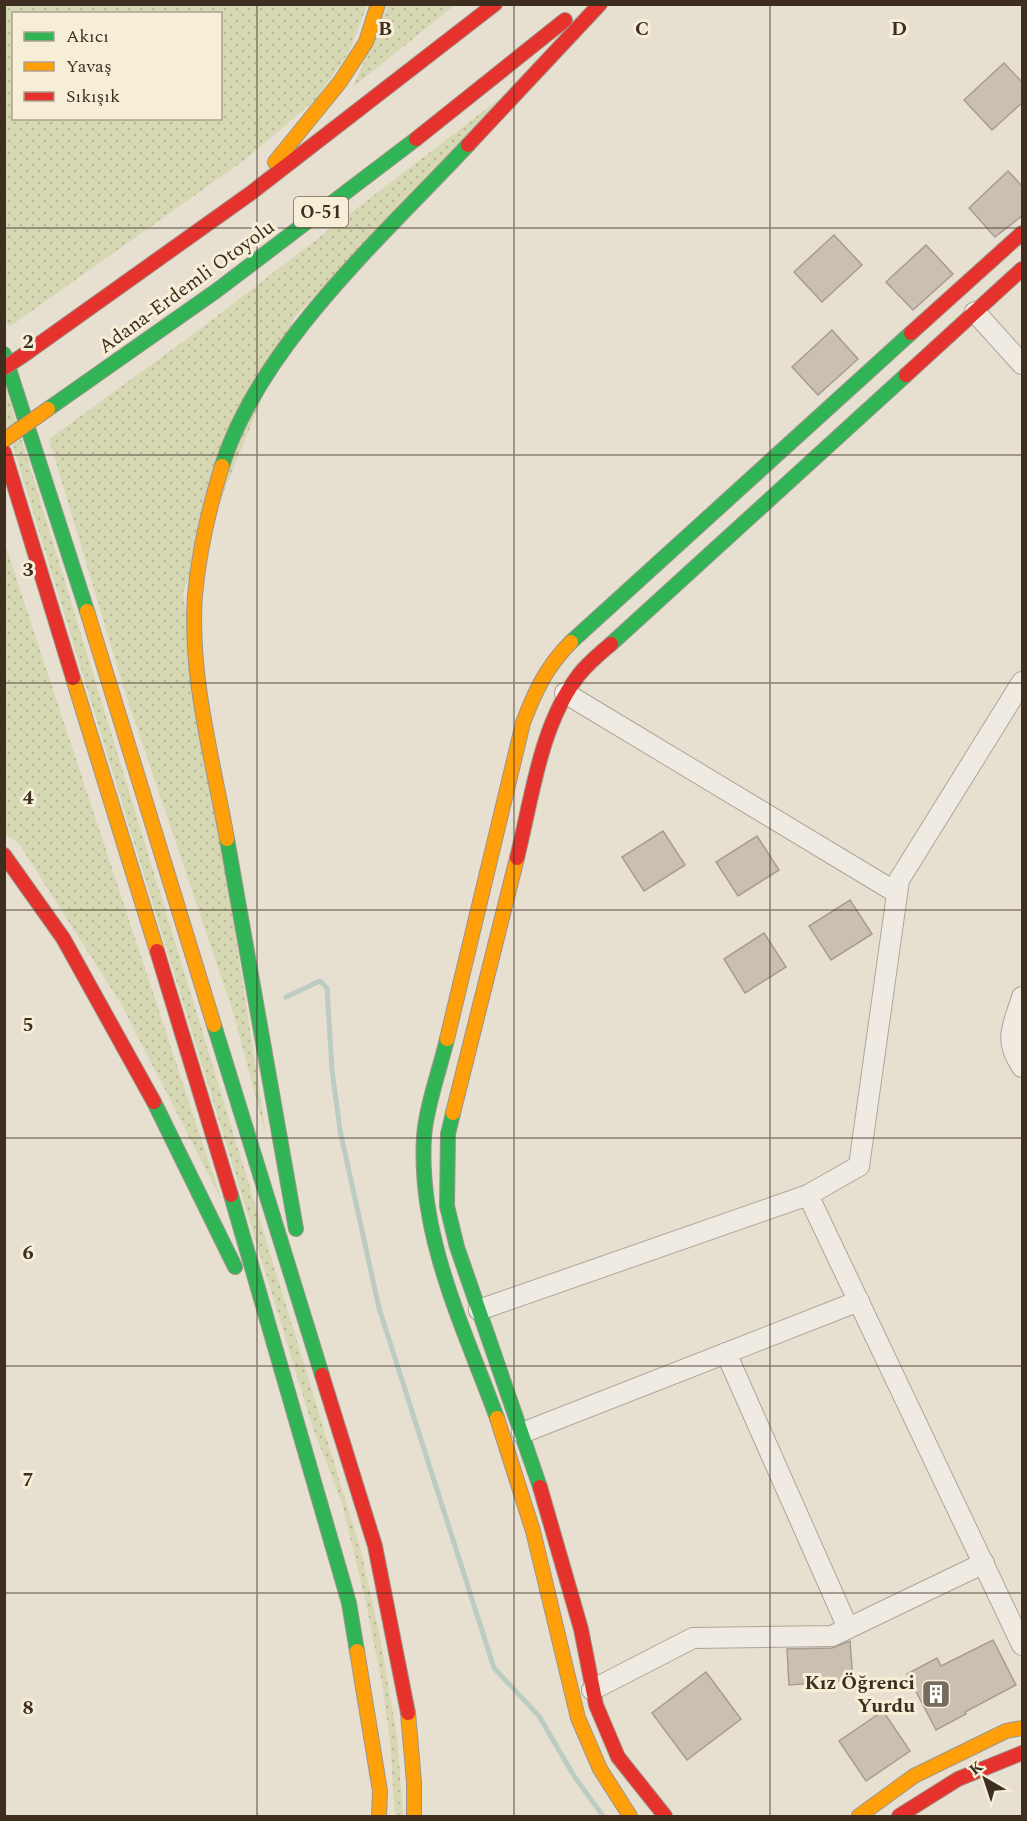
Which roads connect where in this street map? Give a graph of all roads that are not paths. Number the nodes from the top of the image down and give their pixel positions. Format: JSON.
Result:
{"nodes":[{"id":1,"x":378,"y":4,"type":"edge"},
{"id":2,"x":495,"y":4,"type":"edge"},
{"id":3,"x":585,"y":4,"type":"edge"},
{"id":4,"x":600,"y":4,"type":"edge"},
{"id":5,"x":251,"y":193,"type":"junction"},
{"id":6,"x":1023,"y":233,"type":"edge"},
{"id":7,"x":1023,"y":269,"type":"edge"},
{"id":8,"x":975,"y":312,"type":"junction"},
{"id":9,"x":4,"y":354,"type":"edge"},
{"id":10,"x":1023,"y":364,"type":"edge"},
{"id":11,"x":4,"y":368,"type":"edge"},
{"id":12,"x":4,"y":440,"type":"edge"},
{"id":13,"x":4,"y":452,"type":"edge"},
{"id":14,"x":1023,"y":682,"type":"edge"},
{"id":15,"x":565,"y":693,"type":"junction"},
{"id":16,"x":4,"y":855,"type":"edge"},
{"id":17,"x":897,"y":893,"type":"junction"},
{"id":18,"x":1023,"y":997,"type":"edge"},
{"id":19,"x":1023,"y":1067,"type":"edge"},
{"id":20,"x":808,"y":1195,"type":"junction"},
{"id":21,"x":298,"y":1238,"type":"dead end"},
{"id":22,"x":303,"y":1261,"type":"dead end"},
{"id":23,"x":859,"y":1301,"type":"junction"},
{"id":24,"x":479,"y":1310,"type":"junction"},
{"id":25,"x":726,"y":1353,"type":"junction"},
{"id":26,"x":321,"y":1370,"type":"junction"},
{"id":27,"x":294,"y":1413,"type":"junction"},
{"id":28,"x":522,"y":1433,"type":"junction"},
{"id":29,"x":984,"y":1563,"type":"junction"},
{"id":30,"x":848,"y":1628,"type":"junction"},
{"id":31,"x":1023,"y":1645,"type":"edge"},
{"id":32,"x":592,"y":1690,"type":"junction"},
{"id":33,"x":1023,"y":1728,"type":"edge"},
{"id":34,"x":1023,"y":1753,"type":"edge"},
{"id":35,"x":379,"y":1816,"type":"edge"},
{"id":36,"x":414,"y":1816,"type":"edge"},
{"id":37,"x":630,"y":1816,"type":"edge"},
{"id":38,"x":665,"y":1816,"type":"edge"},
{"id":39,"x":860,"y":1816,"type":"edge"},
{"id":40,"x":899,"y":1816,"type":"edge"}],
"edges":[{"from":1,"to":5,"type":"main road"},
{"from":2,"to":5,"type":"main road","name":"Adana-Erdemli Otoyolu","number":"O-51"},
{"from":3,"to":12,"type":"main road","name":"Adana-Erdemli Otoyolu","number":"O-51","bridge":true},
{"from":4,"to":21,"type":"main road"},
{"from":5,"to":11,"type":"main road","name":"Adana-Erdemli Otoyolu","number":"O-51","bridge":true},
{"from":6,"to":37,"type":"main road"},
{"from":7,"to":8,"type":"main road"},
{"from":8,"to":10,"type":"street"},
{"from":8,"to":15,"type":"main road"},
{"from":9,"to":26,"type":"main road"},
{"from":13,"to":27,"type":"main road"},
{"from":14,"to":17,"type":"street"},
{"from":15,"to":17,"type":"street"},
{"from":15,"to":24,"type":"main road"},
{"from":16,"to":27,"type":"main road"},
{"from":17,"to":20,"type":"street"},
{"from":18,"to":19,"type":"street"},
{"from":20,"to":23,"type":"street"},
{"from":20,"to":24,"type":"street"},
{"from":22,"to":26,"type":"main road"},
{"from":23,"to":25,"type":"street"},
{"from":23,"to":29,"type":"street"},
{"from":24,"to":28,"type":"main road"},
{"from":25,"to":28,"type":"street"},
{"from":25,"to":30,"type":"street"},
{"from":26,"to":36,"type":"main road"},
{"from":27,"to":35,"type":"main road"},
{"from":28,"to":32,"type":"main road"},
{"from":29,"to":30,"type":"street"},
{"from":29,"to":31,"type":"street"},
{"from":30,"to":32,"type":"street"},
{"from":32,"to":38,"type":"main road"},
{"from":33,"to":39,"type":"main road"},
{"from":34,"to":40,"type":"main road"}]}
